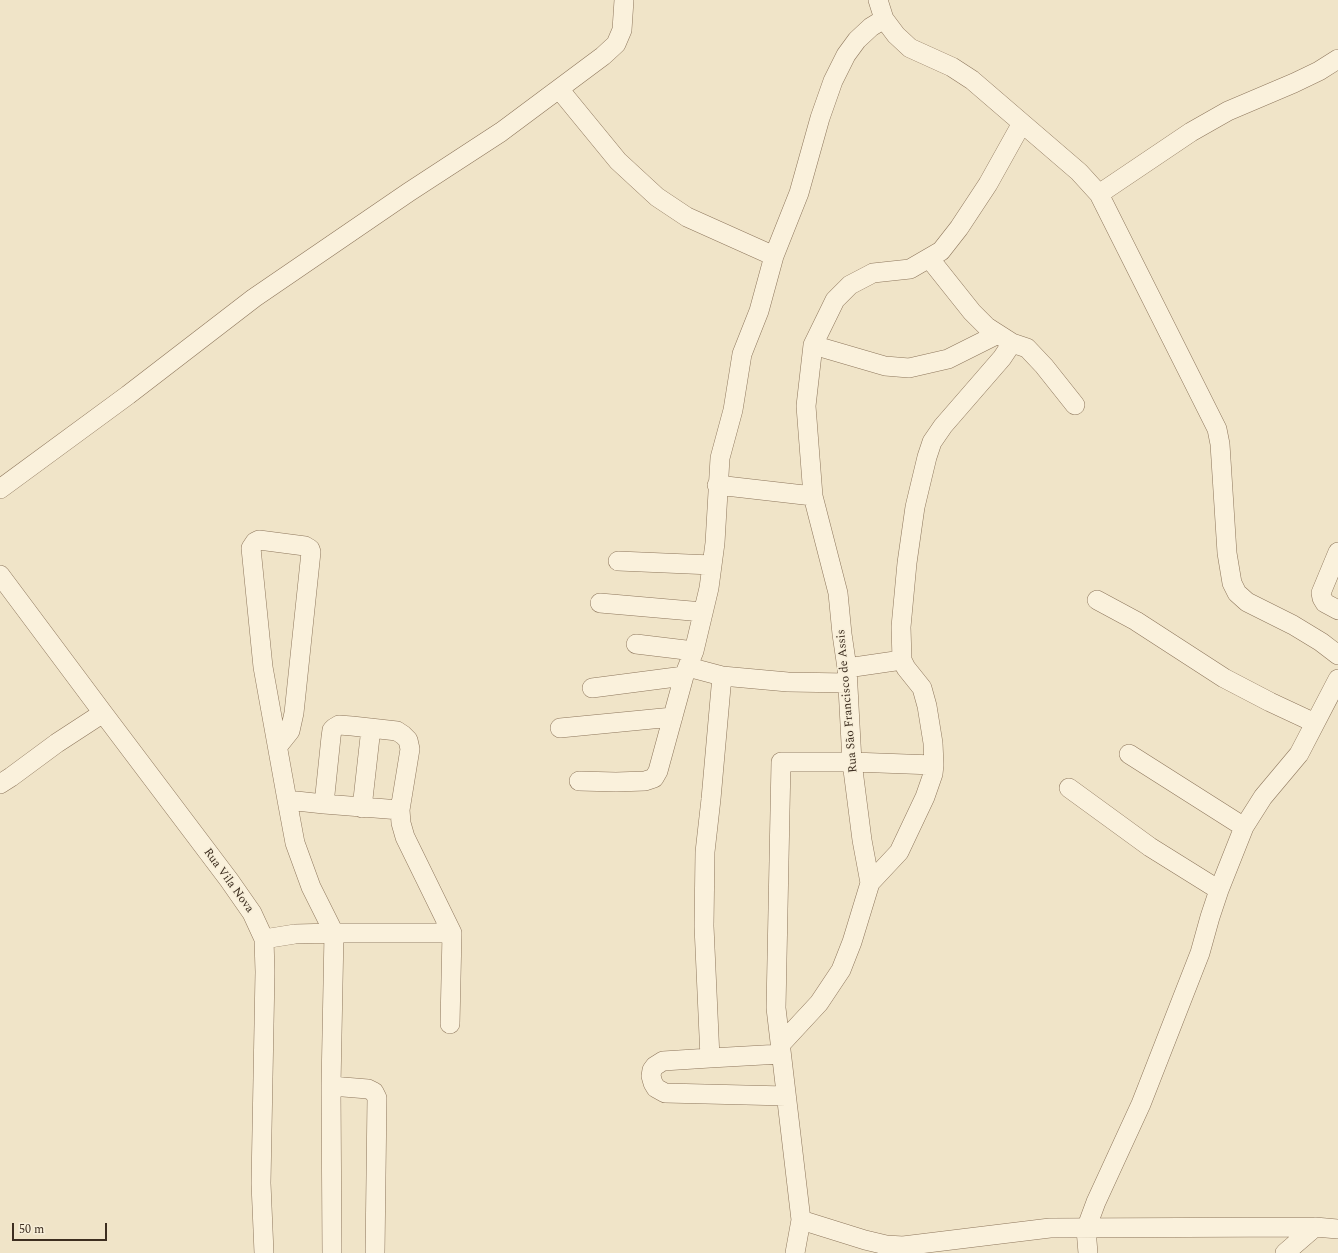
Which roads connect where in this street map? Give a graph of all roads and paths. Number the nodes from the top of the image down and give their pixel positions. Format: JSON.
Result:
{"nodes":[{"id":1,"x":624,"y":0,"type":"edge"},
{"id":2,"x":878,"y":0,"type":"edge"},
{"id":3,"x":884,"y":19,"type":"junction"},
{"id":4,"x":1338,"y":59,"type":"edge"},
{"id":5,"x":559,"y":88,"type":"junction"},
{"id":6,"x":1022,"y":123,"type":"junction"},
{"id":7,"x":1099,"y":194,"type":"junction"},
{"id":8,"x":774,"y":256,"type":"junction"},
{"id":9,"x":929,"y":258,"type":"junction"},
{"id":10,"x":1005,"y":338,"type":"junction"},
{"id":11,"x":814,"y":345,"type":"junction"},
{"id":12,"x":1075,"y":405,"type":"dead end"},
{"id":13,"x":717,"y":485,"type":"junction"},
{"id":14,"x":0,"y":489,"type":"edge"},
{"id":15,"x":813,"y":496,"type":"junction"},
{"id":16,"x":618,"y":561,"type":"dead end"},
{"id":17,"x":1336,"y":562,"type":"edge"},
{"id":18,"x":712,"y":565,"type":"junction"},
{"id":19,"x":0,"y":575,"type":"edge"},
{"id":20,"x":1097,"y":600,"type":"dead end"},
{"id":21,"x":600,"y":603,"type":"dead end"},
{"id":22,"x":1338,"y":610,"type":"edge"},
{"id":23,"x":703,"y":612,"type":"junction"},
{"id":24,"x":636,"y":644,"type":"dead end"},
{"id":25,"x":1338,"y":655,"type":"edge"},
{"id":26,"x":902,"y":660,"type":"junction"},
{"id":27,"x":689,"y":665,"type":"junction"},
{"id":28,"x":722,"y":676,"type":"junction"},
{"id":29,"x":847,"y":676,"type":"junction"},
{"id":30,"x":1338,"y":679,"type":"edge"},
{"id":31,"x":592,"y":688,"type":"dead end"},
{"id":32,"x":103,"y":713,"type":"junction"},
{"id":33,"x":673,"y":717,"type":"junction"},
{"id":34,"x":1315,"y":723,"type":"junction"},
{"id":35,"x":371,"y":728,"type":"junction"},
{"id":36,"x":560,"y":728,"type":"dead end"},
{"id":37,"x":278,"y":746,"type":"junction"},
{"id":38,"x":1129,"y":754,"type":"dead end"},
{"id":39,"x":852,"y":762,"type":"junction"},
{"id":40,"x":934,"y":765,"type":"junction"},
{"id":41,"x":579,"y":781,"type":"dead end"},
{"id":42,"x":0,"y":784,"type":"edge"},
{"id":43,"x":1069,"y":788,"type":"dead end"},
{"id":44,"x":287,"y":800,"type":"junction"},
{"id":45,"x":324,"y":804,"type":"junction"},
{"id":46,"x":362,"y":808,"type":"junction"},
{"id":47,"x":400,"y":810,"type":"junction"},
{"id":48,"x":1244,"y":827,"type":"junction"},
{"id":49,"x":870,"y":883,"type":"junction"},
{"id":50,"x":1219,"y":890,"type":"junction"},
{"id":51,"x":334,"y":932,"type":"junction"},
{"id":52,"x":452,"y":932,"type":"junction"},
{"id":53,"x":264,"y":939,"type":"junction"},
{"id":54,"x":450,"y":1024,"type":"dead end"},
{"id":55,"x":781,"y":1049,"type":"junction"},
{"id":56,"x":710,"y":1058,"type":"junction"},
{"id":57,"x":331,"y":1086,"type":"junction"},
{"id":58,"x":786,"y":1096,"type":"junction"},
{"id":59,"x":800,"y":1220,"type":"junction"},
{"id":60,"x":1315,"y":1227,"type":"junction"},
{"id":61,"x":1086,"y":1229,"type":"junction"},
{"id":62,"x":1338,"y":1229,"type":"edge"},
{"id":63,"x":264,"y":1253,"type":"edge"},
{"id":64,"x":332,"y":1253,"type":"edge"},
{"id":65,"x":375,"y":1253,"type":"edge"},
{"id":66,"x":795,"y":1253,"type":"edge"},
{"id":67,"x":1088,"y":1253,"type":"edge"},
{"id":68,"x":1285,"y":1253,"type":"edge"}],
"edges":[{"from":1,"to":5,"type":"street"},
{"from":2,"to":3,"type":"street"},
{"from":3,"to":6,"type":"street"},
{"from":3,"to":8,"type":"street"},
{"from":4,"to":7,"type":"street"},
{"from":5,"to":8,"type":"street"},
{"from":5,"to":14,"type":"street"},
{"from":6,"to":7,"type":"street"},
{"from":6,"to":9,"type":"street","name":"Rua São Francisco de Assis"},
{"from":7,"to":25,"type":"street"},
{"from":8,"to":13,"type":"street"},
{"from":9,"to":10,"type":"street"},
{"from":9,"to":11,"type":"street","name":"Rua São Francisco de Assis"},
{"from":10,"to":11,"type":"street"},
{"from":10,"to":12,"type":"street"},
{"from":10,"to":26,"type":"street"},
{"from":11,"to":15,"type":"street","name":"Rua São Francisco de Assis"},
{"from":13,"to":15,"type":"street"},
{"from":13,"to":18,"type":"street"},
{"from":15,"to":29,"type":"street","name":"Rua São Francisco de Assis"},
{"from":16,"to":18,"type":"street"},
{"from":17,"to":22,"type":"street"},
{"from":18,"to":23,"type":"street"},
{"from":19,"to":32,"type":"street","name":"Rua Vila Nova"},
{"from":20,"to":34,"type":"street"},
{"from":21,"to":23,"type":"street"},
{"from":23,"to":27,"type":"street"},
{"from":24,"to":27,"type":"street"},
{"from":26,"to":29,"type":"street"},
{"from":26,"to":40,"type":"street"},
{"from":27,"to":28,"type":"street"},
{"from":27,"to":31,"type":"street"},
{"from":27,"to":33,"type":"street"},
{"from":28,"to":29,"type":"street"},
{"from":28,"to":56,"type":"street"},
{"from":29,"to":39,"type":"street","name":"Rua São Francisco de Assis"},
{"from":30,"to":34,"type":"street"},
{"from":32,"to":42,"type":"street"},
{"from":32,"to":53,"type":"street","name":"Rua Vila Nova"},
{"from":33,"to":36,"type":"street"},
{"from":33,"to":41,"type":"street"},
{"from":34,"to":48,"type":"street"},
{"from":35,"to":45,"type":"street"},
{"from":35,"to":46,"type":"street"},
{"from":35,"to":47,"type":"street"},
{"from":37,"to":37,"type":"street"},
{"from":37,"to":44,"type":"street"},
{"from":38,"to":48,"type":"street"},
{"from":39,"to":40,"type":"street"},
{"from":39,"to":49,"type":"street","name":"Rua São Francisco de Assis"},
{"from":39,"to":55,"type":"street"},
{"from":40,"to":49,"type":"street"},
{"from":43,"to":50,"type":"street"},
{"from":44,"to":45,"type":"street"},
{"from":44,"to":51,"type":"street"},
{"from":45,"to":46,"type":"street"},
{"from":46,"to":47,"type":"street"},
{"from":47,"to":52,"type":"street"},
{"from":48,"to":50,"type":"street"},
{"from":49,"to":55,"type":"street","name":"Rua São Francisco de Assis"},
{"from":50,"to":61,"type":"street"},
{"from":51,"to":52,"type":"street"},
{"from":51,"to":53,"type":"street"},
{"from":51,"to":57,"type":"street"},
{"from":52,"to":54,"type":"street"},
{"from":53,"to":63,"type":"street","name":"Rua Vila Nova"},
{"from":55,"to":56,"type":"street"},
{"from":55,"to":58,"type":"street"},
{"from":56,"to":58,"type":"street"},
{"from":57,"to":64,"type":"street"},
{"from":57,"to":65,"type":"street"},
{"from":58,"to":59,"type":"street"},
{"from":59,"to":61,"type":"street"},
{"from":59,"to":66,"type":"street"},
{"from":60,"to":61,"type":"street"},
{"from":60,"to":62,"type":"street"},
{"from":60,"to":68,"type":"street"},
{"from":61,"to":67,"type":"street"}]}
